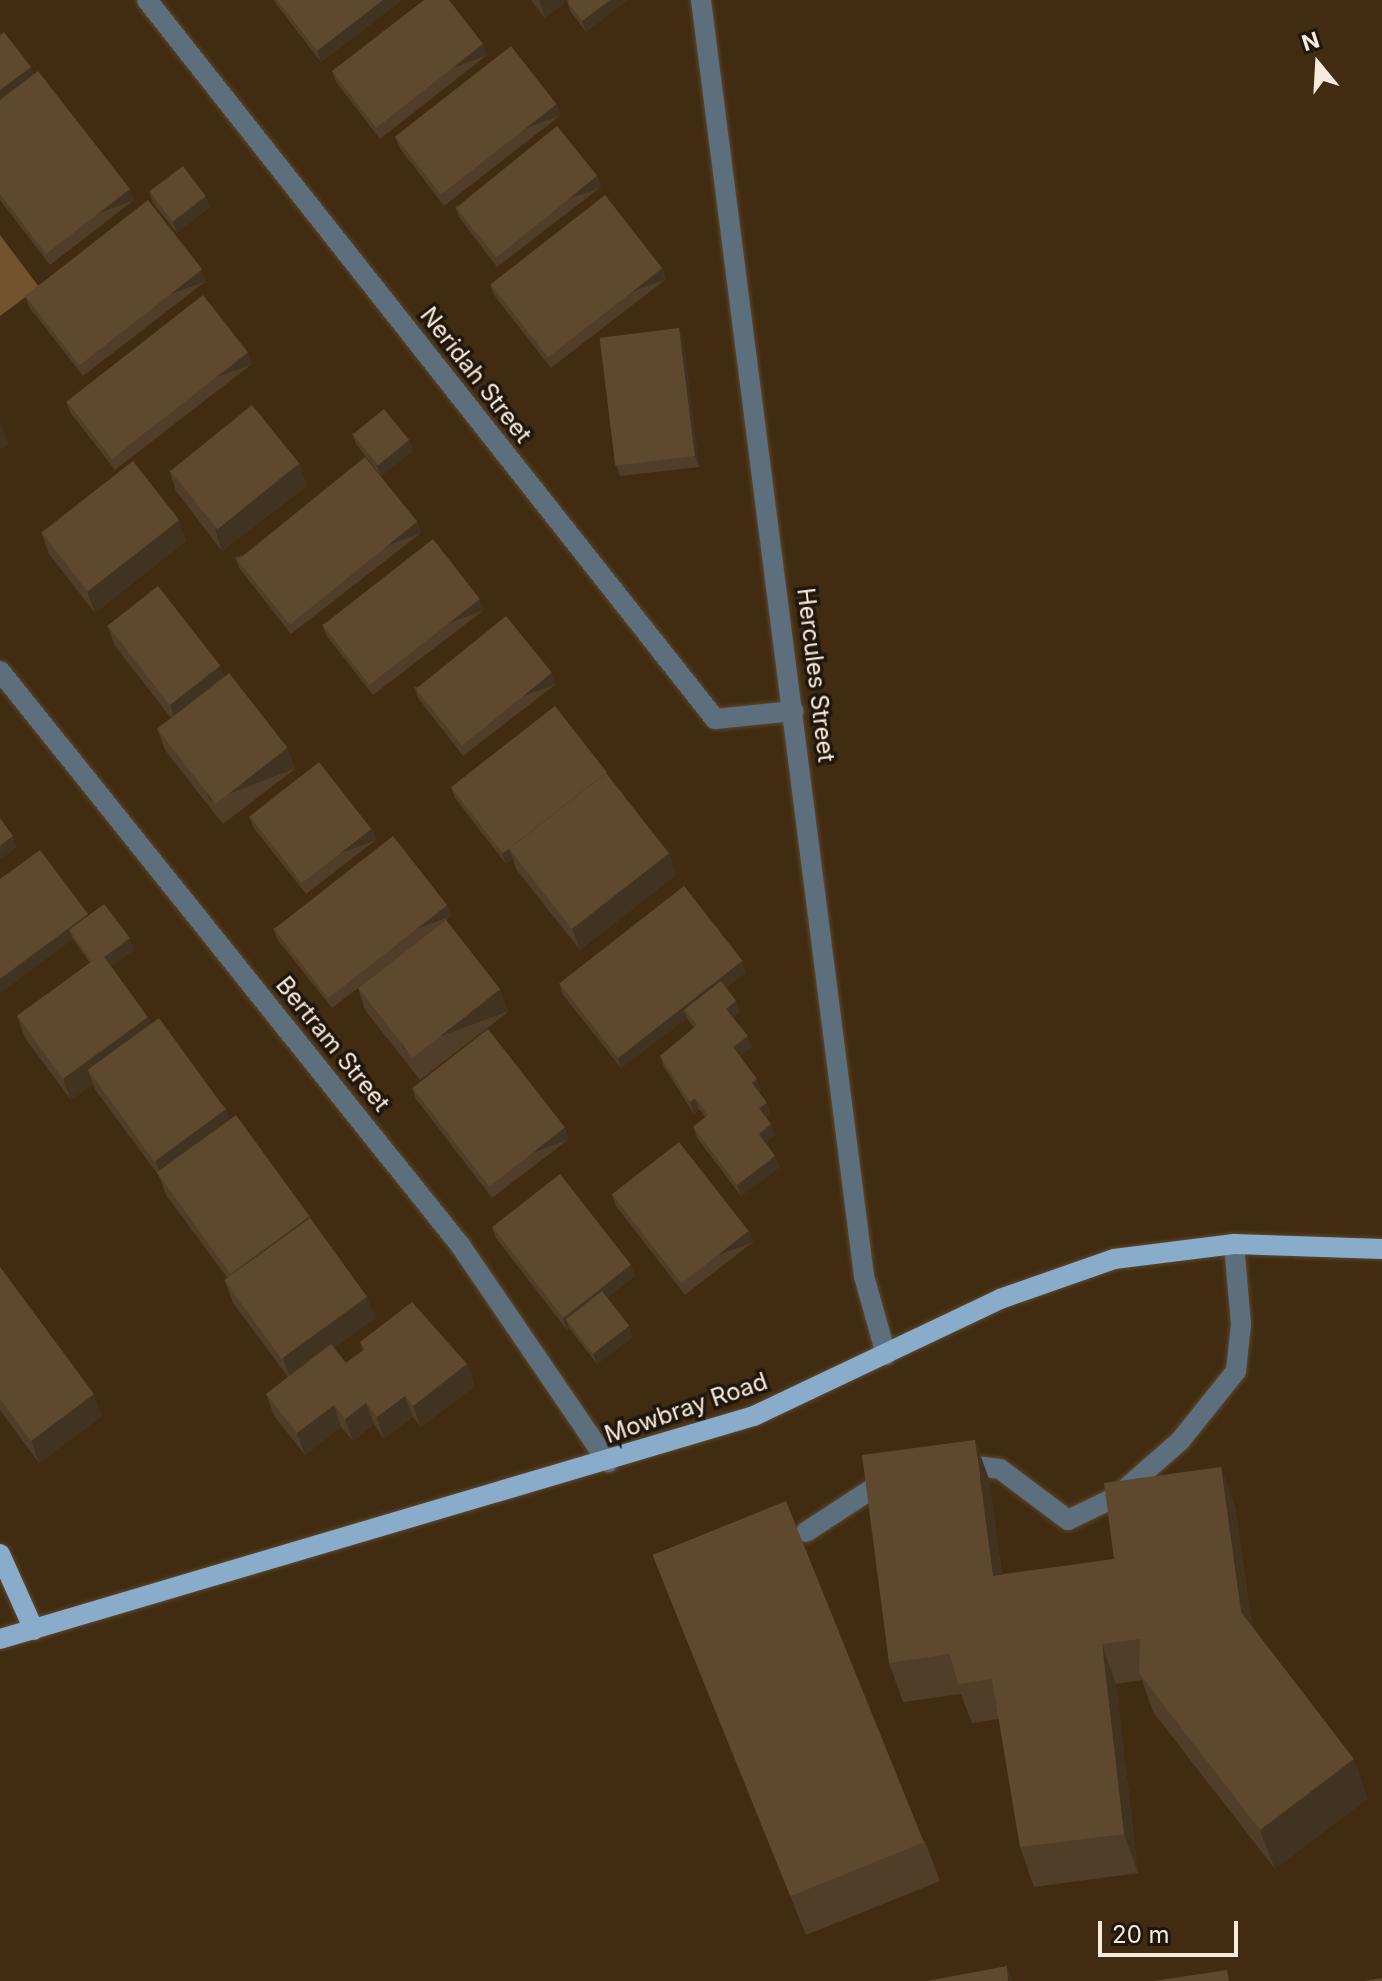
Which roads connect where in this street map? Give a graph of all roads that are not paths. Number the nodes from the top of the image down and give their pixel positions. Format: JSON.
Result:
{"nodes":[{"id":1,"x":147,"y":0,"type":"edge"},
{"id":2,"x":701,"y":0,"type":"edge"},
{"id":3,"x":0,"y":671,"type":"edge"},
{"id":4,"x":794,"y":711,"type":"junction"},
{"id":5,"x":1234,"y":1244,"type":"junction"},
{"id":6,"x":1382,"y":1249,"type":"edge"},
{"id":7,"x":886,"y":1355,"type":"junction"},
{"id":8,"x":608,"y":1462,"type":"junction"},
{"id":9,"x":943,"y":1462,"type":"edge"},
{"id":10,"x":916,"y":1470,"type":"edge"},
{"id":11,"x":806,"y":1532,"type":"dead end"},
{"id":12,"x":0,"y":1554,"type":"edge"},
{"id":13,"x":34,"y":1630,"type":"junction"},
{"id":14,"x":0,"y":1639,"type":"edge"}],
"edges":[{"from":1,"to":4,"type":"street","name":"Neridah Street"},
{"from":2,"to":4,"type":"street","name":"Hercules Street"},
{"from":3,"to":8,"type":"street","name":"Bertram Street"},
{"from":4,"to":7,"type":"street","name":"Hercules Street"},
{"from":5,"to":6,"type":"main road","name":"Mowbray Road"},
{"from":5,"to":7,"type":"main road","name":"Mowbray Road"},
{"from":5,"to":9,"type":"street"},
{"from":7,"to":8,"type":"main road","name":"Mowbray Road"},
{"from":8,"to":13,"type":"main road","name":"Mowbray Road"},
{"from":10,"to":11,"type":"street"},
{"from":12,"to":13,"type":"main road"},
{"from":13,"to":14,"type":"main road","name":"Mowbray Road"}]}
